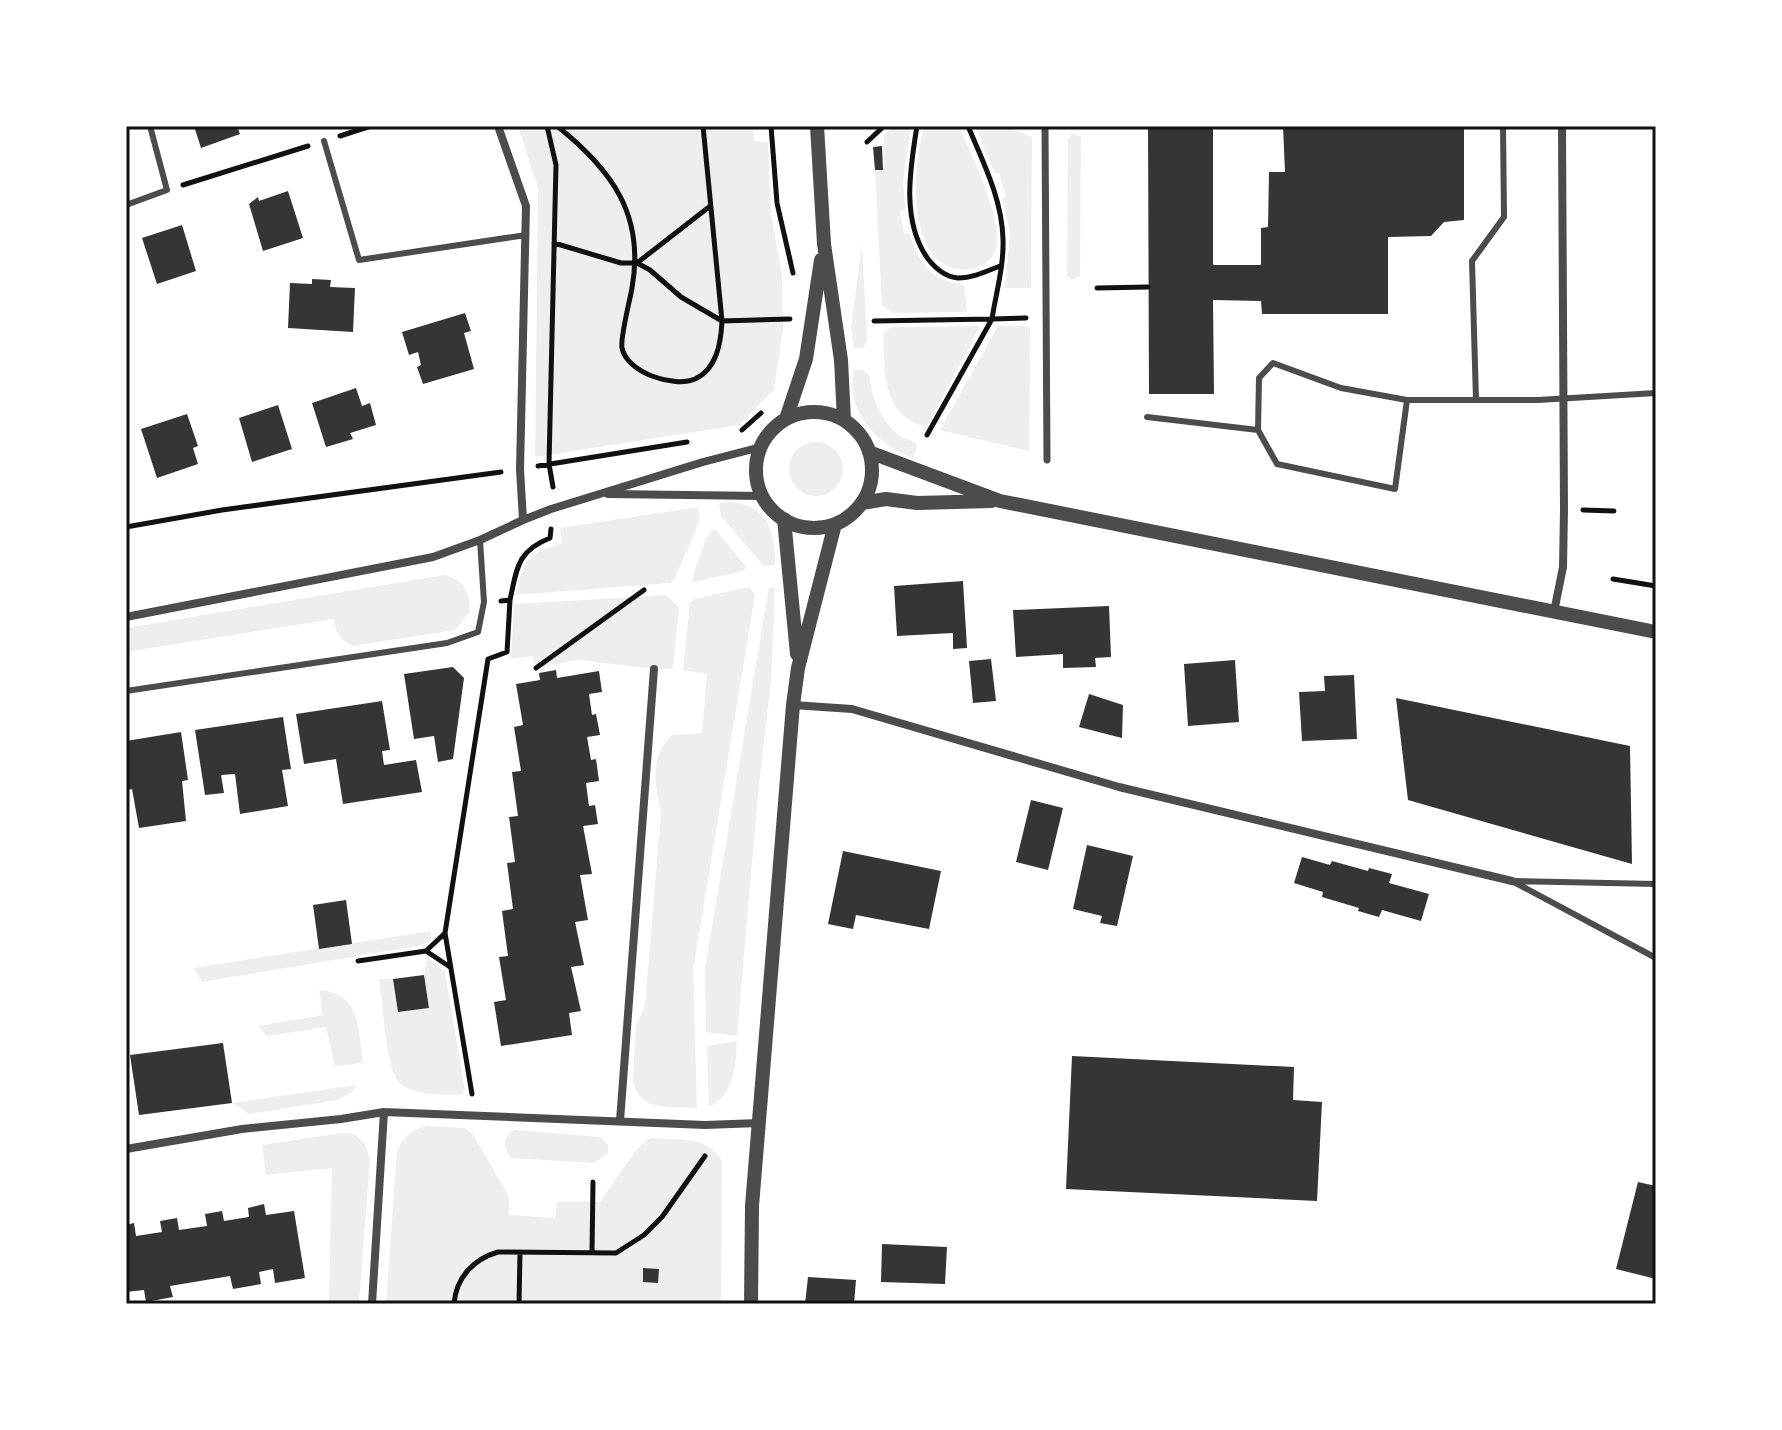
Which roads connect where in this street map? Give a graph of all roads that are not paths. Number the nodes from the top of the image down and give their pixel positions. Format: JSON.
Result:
{"nodes":[{"id":1,"x":150,"y":126,"type":"edge"},
{"id":2,"x":498,"y":126,"type":"edge"},
{"id":3,"x":817,"y":126,"type":"edge"},
{"id":4,"x":1045,"y":126,"type":"edge"},
{"id":5,"x":1503,"y":126,"type":"edge"},
{"id":6,"x":1562,"y":126,"type":"edge"},
{"id":7,"x":324,"y":141,"type":"road end"},
{"id":8,"x":126,"y":205,"type":"edge"},
{"id":9,"x":526,"y":235,"type":"junction"},
{"id":10,"x":824,"y":244,"type":"junction"},
{"id":11,"x":1656,"y":393,"type":"edge"},
{"id":12,"x":1562,"y":398,"type":"junction"},
{"id":13,"x":1407,"y":400,"type":"junction"},
{"id":14,"x":1476,"y":400,"type":"junction"},
{"id":15,"x":1147,"y":417,"type":"dead end"},
{"id":16,"x":786,"y":419,"type":"junction"},
{"id":17,"x":844,"y":420,"type":"junction"},
{"id":18,"x":1258,"y":430,"type":"junction"},
{"id":19,"x":761,"y":447,"type":"junction"},
{"id":20,"x":869,"y":452,"type":"junction"},
{"id":21,"x":1047,"y":460,"type":"dead end"},
{"id":22,"x":599,"y":494,"type":"junction"},
{"id":23,"x":763,"y":496,"type":"junction"},
{"id":24,"x":1000,"y":501,"type":"junction"},
{"id":25,"x":862,"y":503,"type":"junction"},
{"id":26,"x":784,"y":519,"type":"junction"},
{"id":27,"x":523,"y":520,"type":"junction"},
{"id":28,"x":835,"y":524,"type":"junction"},
{"id":29,"x":480,"y":540,"type":"junction"},
{"id":30,"x":1554,"y":612,"type":"junction"},
{"id":31,"x":126,"y":617,"type":"edge"},
{"id":32,"x":1656,"y":632,"type":"edge"},
{"id":33,"x":798,"y":668,"type":"junction"},
{"id":34,"x":654,"y":669,"type":"dead end"},
{"id":35,"x":126,"y":691,"type":"edge"},
{"id":36,"x":793,"y":705,"type":"junction"},
{"id":37,"x":1512,"y":881,"type":"junction"},
{"id":38,"x":1656,"y":884,"type":"edge"},
{"id":39,"x":1656,"y":958,"type":"edge"},
{"id":40,"x":384,"y":1112,"type":"junction"},
{"id":41,"x":620,"y":1121,"type":"junction"},
{"id":42,"x":759,"y":1123,"type":"junction"},
{"id":43,"x":126,"y":1149,"type":"edge"},
{"id":44,"x":372,"y":1304,"type":"edge"},
{"id":45,"x":751,"y":1304,"type":"edge"}],
"edges":[{"from":1,"to":8,"type":"lane"},
{"from":2,"to":9,"type":"street"},
{"from":3,"to":10,"type":"street"},
{"from":4,"to":21,"type":"street"},
{"from":5,"to":14,"type":"lane"},
{"from":6,"to":12,"type":"street"},
{"from":7,"to":9,"type":"lane"},
{"from":9,"to":27,"type":"street"},
{"from":10,"to":16,"type":"street"},
{"from":10,"to":17,"type":"street"},
{"from":11,"to":12,"type":"lane"},
{"from":12,"to":14,"type":"lane"},
{"from":12,"to":30,"type":"street"},
{"from":13,"to":14,"type":"lane"},
{"from":13,"to":18,"type":"lane"},
{"from":13,"to":18,"type":"lane"},
{"from":15,"to":18,"type":"lane"},
{"from":16,"to":17,"type":"street"},
{"from":16,"to":19,"type":"street"},
{"from":17,"to":20,"type":"street"},
{"from":19,"to":22,"type":"street"},
{"from":19,"to":23,"type":"street"},
{"from":20,"to":24,"type":"street"},
{"from":20,"to":25,"type":"street"},
{"from":22,"to":23,"type":"street"},
{"from":22,"to":27,"type":"street"},
{"from":23,"to":26,"type":"street"},
{"from":24,"to":25,"type":"street"},
{"from":24,"to":30,"type":"street"},
{"from":25,"to":28,"type":"street"},
{"from":26,"to":28,"type":"street"},
{"from":26,"to":33,"type":"street"},
{"from":27,"to":29,"type":"street"},
{"from":28,"to":33,"type":"street"},
{"from":29,"to":31,"type":"street"},
{"from":29,"to":35,"type":"lane"},
{"from":30,"to":32,"type":"street"},
{"from":33,"to":36,"type":"street"},
{"from":34,"to":41,"type":"street"},
{"from":36,"to":37,"type":"street"},
{"from":36,"to":42,"type":"street"},
{"from":37,"to":38,"type":"lane"},
{"from":37,"to":39,"type":"lane"},
{"from":40,"to":41,"type":"street"},
{"from":40,"to":43,"type":"street"},
{"from":40,"to":44,"type":"street"},
{"from":41,"to":42,"type":"street"},
{"from":42,"to":45,"type":"street"}]}
